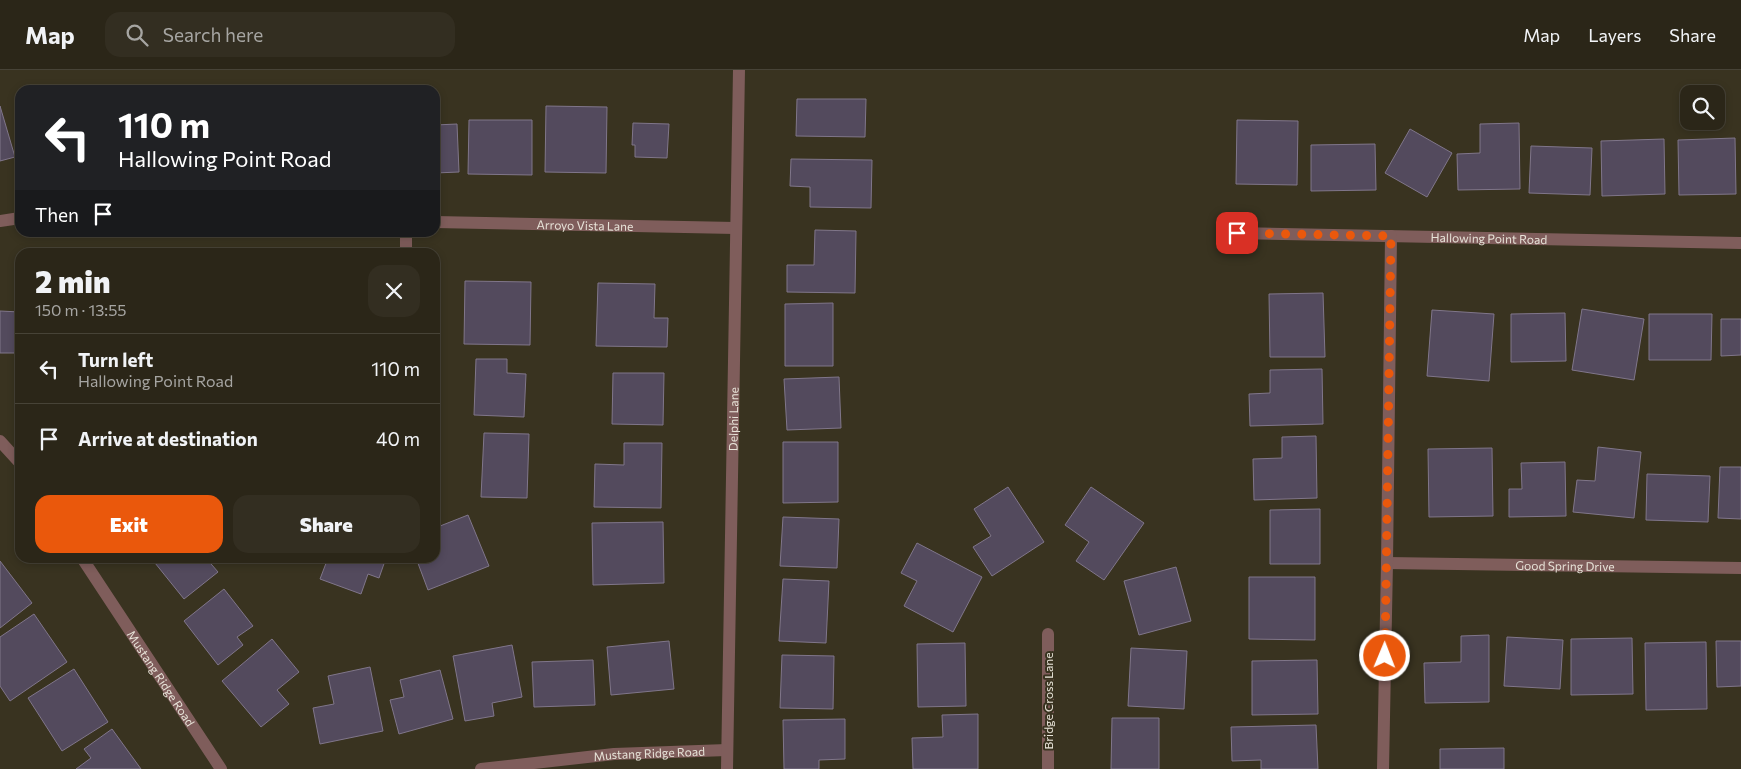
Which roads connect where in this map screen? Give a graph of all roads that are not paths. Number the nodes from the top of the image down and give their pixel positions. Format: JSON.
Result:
{"nodes":[{"id":1,"x":739,"y":70,"type":"edge"},
{"id":2,"x":15,"y":219,"type":"edge"},
{"id":3,"x":0,"y":221,"type":"edge"},
{"id":4,"x":440,"y":222,"type":"edge"},
{"id":5,"x":736,"y":228,"type":"junction"},
{"id":6,"x":1237,"y":233,"type":"dead end"},
{"id":7,"x":1391,"y":236,"type":"junction"},
{"id":8,"x":1741,"y":243,"type":"edge"},
{"id":9,"x":0,"y":441,"type":"edge"},
{"id":10,"x":15,"y":458,"type":"edge"},
{"id":11,"x":85,"y":563,"type":"edge"},
{"id":12,"x":1388,"y":563,"type":"junction"},
{"id":13,"x":1741,"y":568,"type":"edge"},
{"id":14,"x":1048,"y":634,"type":"dead end"},
{"id":15,"x":727,"y":750,"type":"junction"},
{"id":16,"x":221,"y":769,"type":"edge"},
{"id":17,"x":481,"y":769,"type":"edge"},
{"id":18,"x":727,"y":769,"type":"edge"},
{"id":19,"x":1048,"y":769,"type":"edge"},
{"id":20,"x":1383,"y":769,"type":"edge"}],
"edges":[{"from":1,"to":5,"type":"street","name":"Delphi Lane"},
{"from":2,"to":3,"type":"street"},
{"from":4,"to":5,"type":"street","name":"Arroyo Vista Lane"},
{"from":5,"to":15,"type":"street","name":"Delphi Lane"},
{"from":6,"to":7,"type":"street","name":"Hallowing Point Road"},
{"from":7,"to":8,"type":"street","name":"Hallowing Point Road"},
{"from":7,"to":12,"type":"street"},
{"from":9,"to":10,"type":"street"},
{"from":11,"to":16,"type":"street","name":"Mustang Ridge Road"},
{"from":12,"to":13,"type":"street","name":"Good Spring Drive"},
{"from":12,"to":20,"type":"street"},
{"from":14,"to":19,"type":"street","name":"Bridge Cross Lane"},
{"from":15,"to":17,"type":"street","name":"Mustang Ridge Road"},
{"from":15,"to":18,"type":"street","name":"Delphi Lane"}]}
